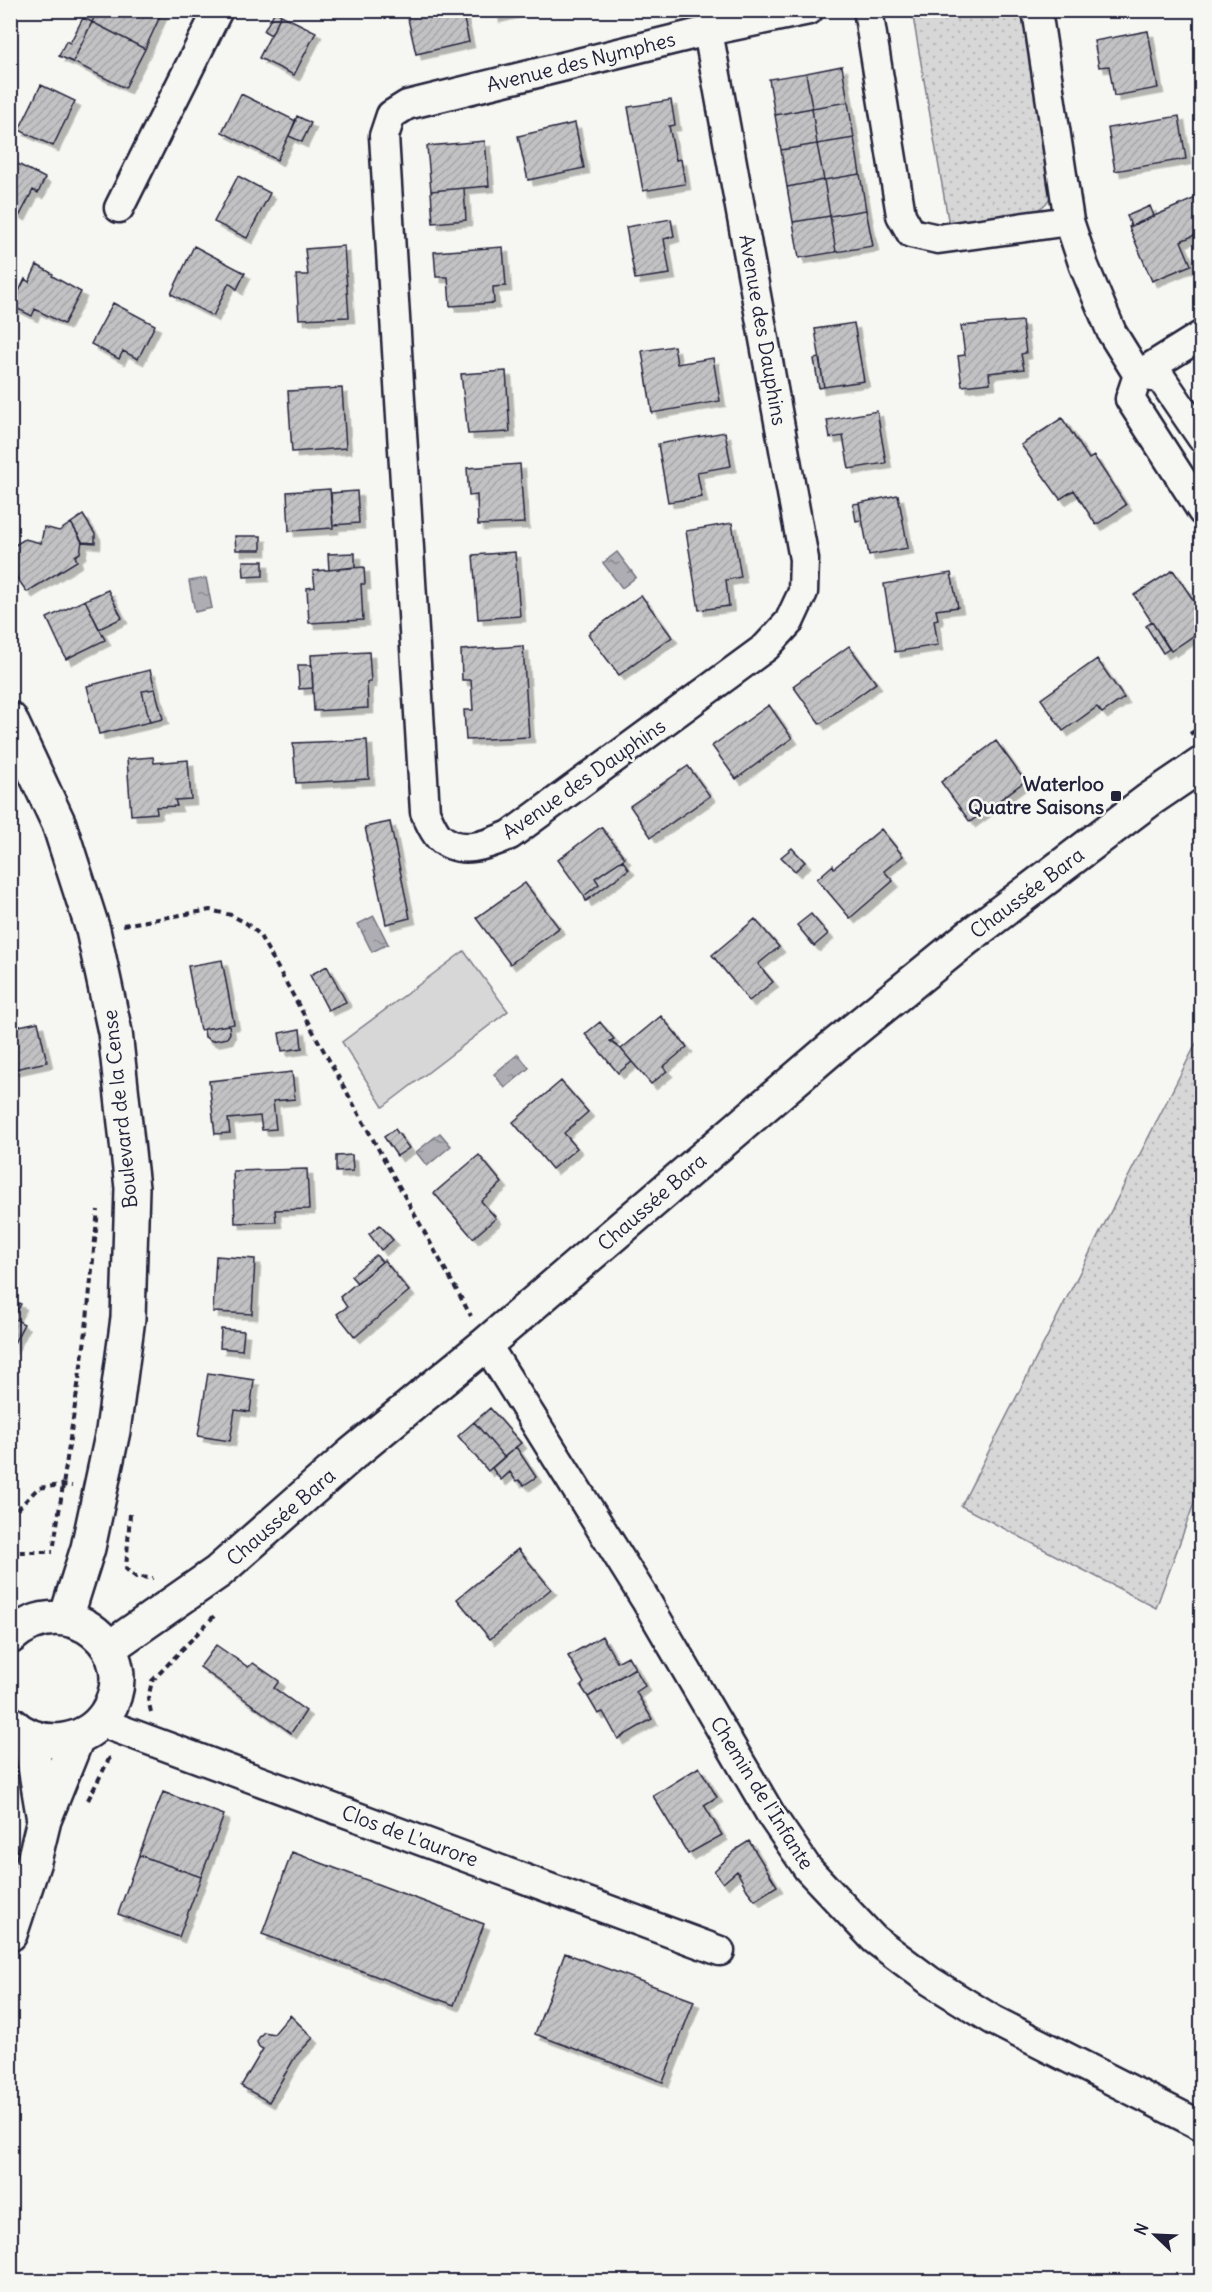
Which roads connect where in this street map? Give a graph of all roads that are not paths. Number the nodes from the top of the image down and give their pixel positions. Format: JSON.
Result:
{"nodes":[{"id":1,"x":218,"y":10,"type":"edge"},
{"id":2,"x":809,"y":10,"type":"edge"},
{"id":3,"x":868,"y":10,"type":"edge"},
{"id":4,"x":1037,"y":10,"type":"edge"},
{"id":5,"x":708,"y":32,"type":"junction"},
{"id":6,"x":392,"y":115,"type":"joint"},
{"id":7,"x":119,"y":208,"type":"dead end"},
{"id":8,"x":1070,"y":221,"type":"junction"},
{"id":9,"x":1202,"y":335,"type":"edge"},
{"id":10,"x":1138,"y":375,"type":"junction"},
{"id":11,"x":1202,"y":438,"type":"edge"},
{"id":12,"x":1202,"y":512,"type":"edge"},
{"id":13,"x":10,"y":719,"type":"edge"},
{"id":14,"x":1202,"y":764,"type":"edge"},
{"id":15,"x":479,"y":1332,"type":"junction"},
{"id":16,"x":66,"y":1618,"type":"junction"},
{"id":17,"x":10,"y":1637,"type":"edge"},
{"id":18,"x":108,"y":1648,"type":"junction"},
{"id":19,"x":20,"y":1730,"type":"edge"},
{"id":20,"x":89,"y":1730,"type":"junction"},
{"id":21,"x":44,"y":1820,"type":"junction"},
{"id":22,"x":10,"y":1934,"type":"edge"},
{"id":23,"x":720,"y":1951,"type":"dead end"},
{"id":24,"x":1202,"y":2126,"type":"edge"}],
"edges":[{"from":1,"to":7,"type":"street"},
{"from":2,"to":5,"type":"street","name":"Avenue des Nymphes"},
{"from":3,"to":8,"type":"street"},
{"from":4,"to":8,"type":"street"},
{"from":5,"to":6,"type":"street","name":"Avenue des Nymphes"},
{"from":5,"to":6,"type":"street","name":"Avenue des Dauphins"},
{"from":8,"to":10,"type":"street"},
{"from":9,"to":10,"type":"street"},
{"from":10,"to":11,"type":"street"},
{"from":10,"to":12,"type":"street"},
{"from":13,"to":16,"type":"main road","name":"Boulevard de la Cense"},
{"from":14,"to":15,"type":"main road","name":"Chaussée Bara"},
{"from":15,"to":18,"type":"main road","name":"Chaussée Bara"},
{"from":15,"to":24,"type":"street","name":"Chemin de l'Infante"},
{"from":16,"to":17,"type":"main road"},
{"from":16,"to":18,"type":"main road"},
{"from":18,"to":20,"type":"main road"},
{"from":19,"to":20,"type":"main road"},
{"from":19,"to":21,"type":"main road"},
{"from":20,"to":21,"type":"main road"},
{"from":20,"to":23,"type":"street","name":"Clos de L'aurore"},
{"from":21,"to":22,"type":"main road"}]}
